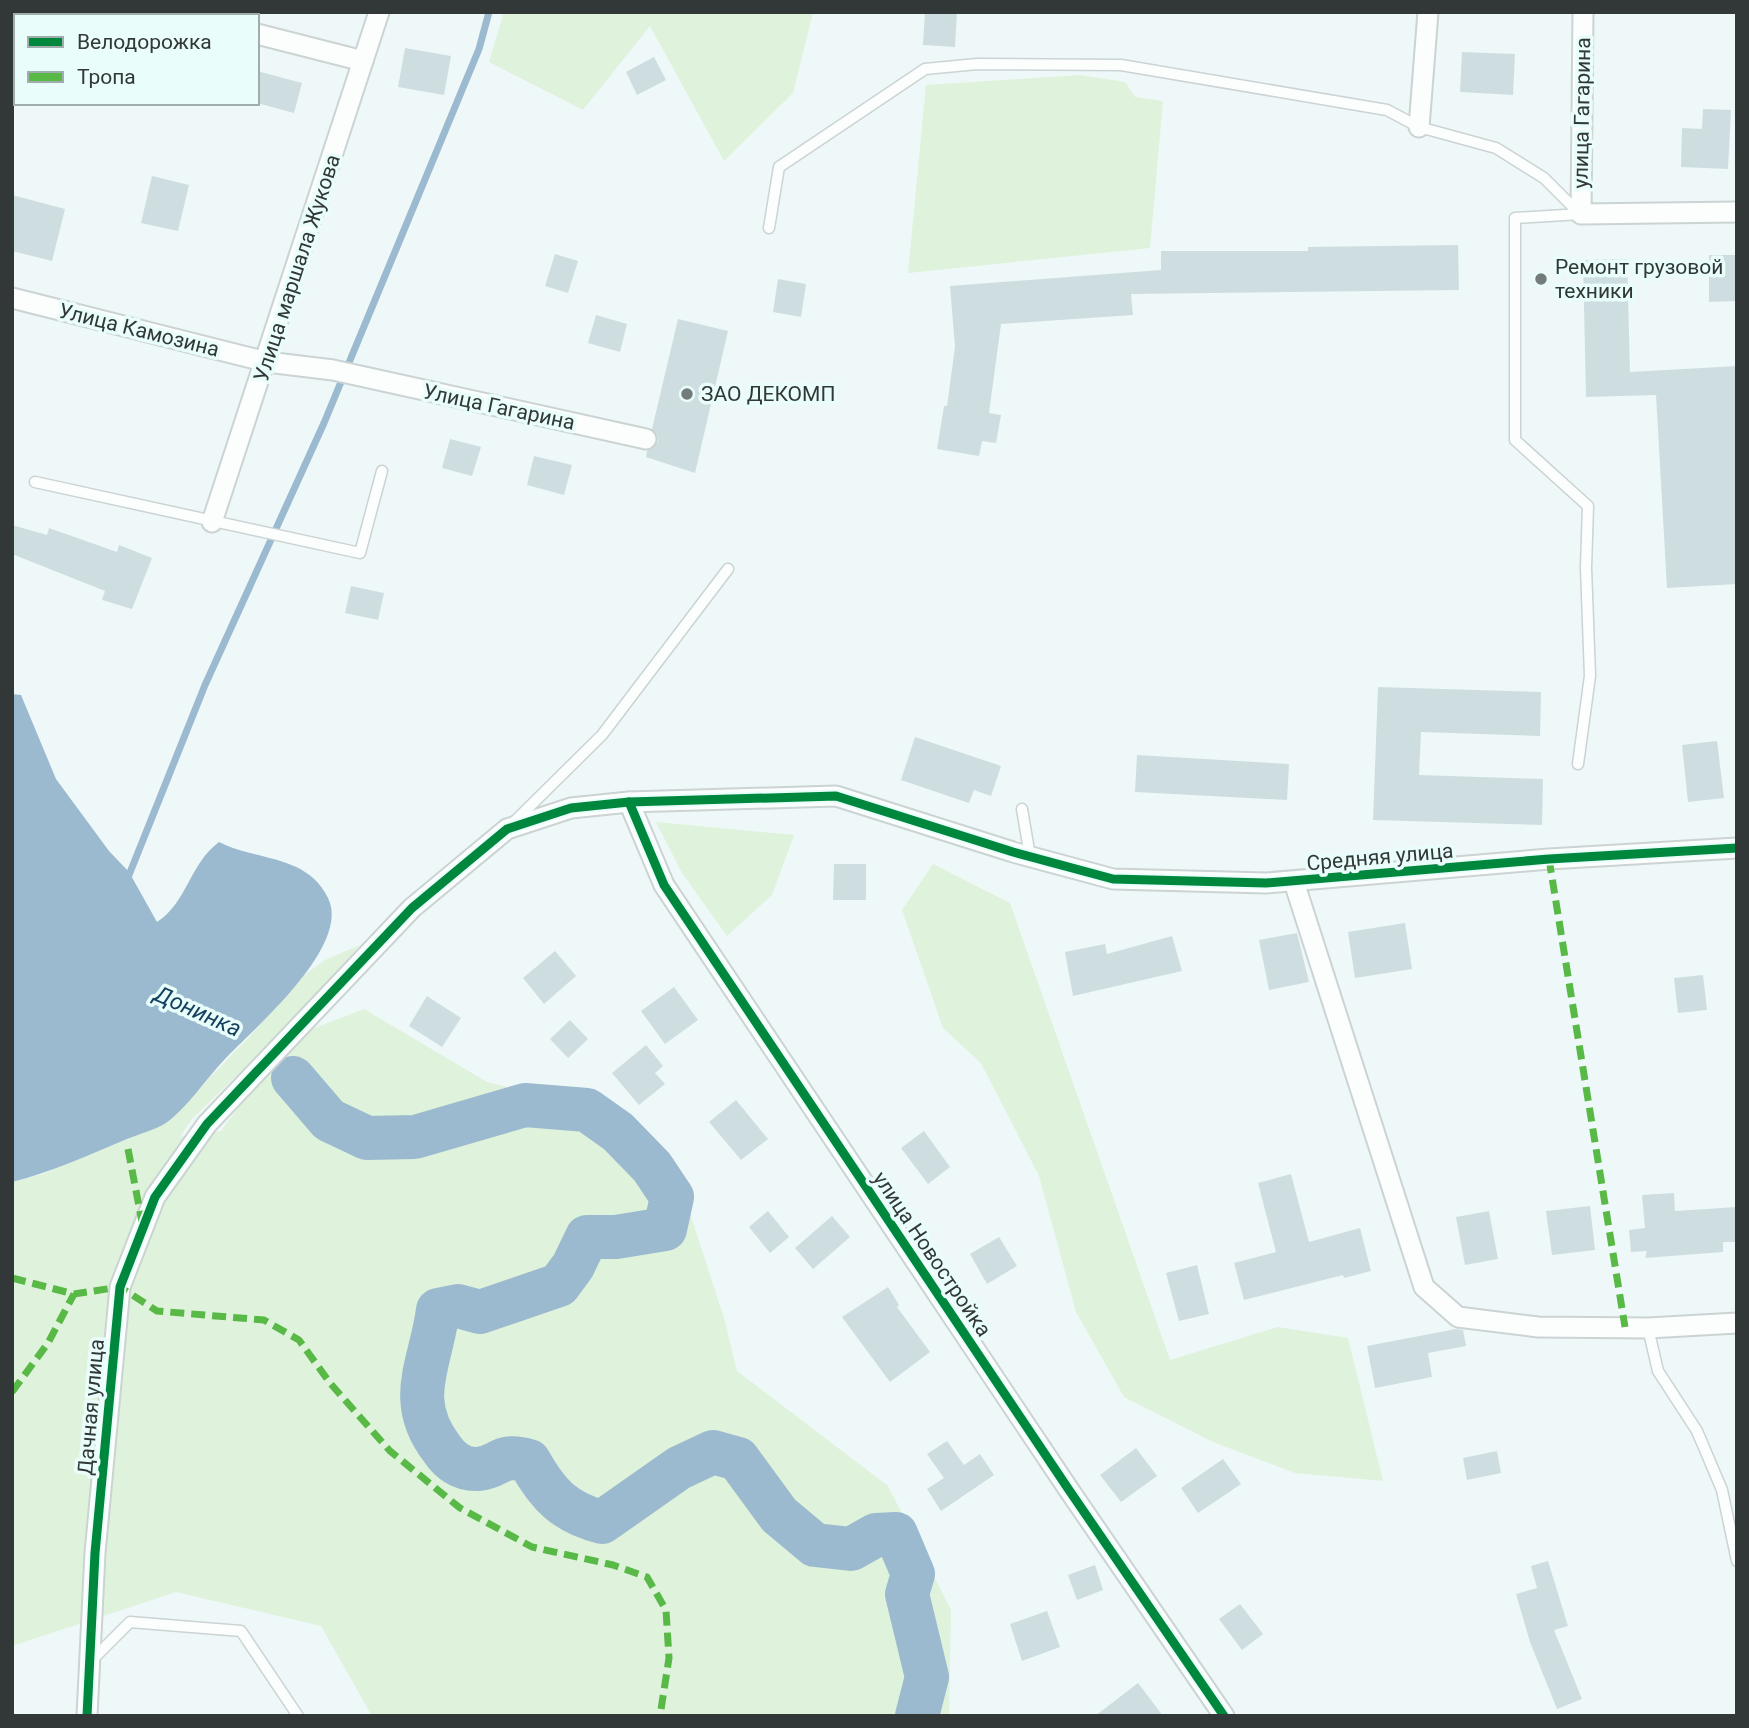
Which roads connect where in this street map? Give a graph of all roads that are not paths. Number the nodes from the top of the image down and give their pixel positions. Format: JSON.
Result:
{"nodes":[{"id":1,"x":379,"y":12,"type":"edge"},
{"id":2,"x":1427,"y":12,"type":"edge"},
{"id":3,"x":1583,"y":12,"type":"edge"},
{"id":4,"x":259,"y":35,"type":"edge"},
{"id":5,"x":363,"y":61,"type":"junction"},
{"id":6,"x":1419,"y":127,"type":"junction"},
{"id":7,"x":1737,"y":212,"type":"edge"},
{"id":8,"x":1581,"y":214,"type":"junction"},
{"id":9,"x":769,"y":228,"type":"dead end"},
{"id":10,"x":12,"y":298,"type":"edge"},
{"id":11,"x":267,"y":362,"type":"junction"},
{"id":12,"x":333,"y":370,"type":"joint"},
{"id":13,"x":646,"y":439,"type":"dead end"},
{"id":14,"x":382,"y":471,"type":"dead end"},
{"id":15,"x":35,"y":482,"type":"dead end"},
{"id":16,"x":212,"y":522,"type":"junction"},
{"id":17,"x":728,"y":569,"type":"dead end"},
{"id":18,"x":1578,"y":764,"type":"dead end"},
{"id":19,"x":629,"y":802,"type":"junction"},
{"id":20,"x":1022,"y":809,"type":"dead end"},
{"id":21,"x":507,"y":829,"type":"junction"},
{"id":22,"x":1737,"y":848,"type":"edge"},
{"id":23,"x":1030,"y":856,"type":"junction"},
{"id":24,"x":1294,"y":882,"type":"junction"},
{"id":25,"x":1737,"y":1323,"type":"edge"},
{"id":26,"x":1648,"y":1328,"type":"junction"},
{"id":27,"x":1737,"y":1561,"type":"edge"},
{"id":28,"x":90,"y":1662,"type":"junction"},
{"id":29,"x":88,"y":1716,"type":"edge"},
{"id":30,"x":298,"y":1716,"type":"edge"},
{"id":31,"x":1224,"y":1716,"type":"edge"}],
"edges":[{"from":1,"to":5,"type":"street","name":"Улица маршала Жукова"},
{"from":2,"to":6,"type":"street"},
{"from":3,"to":8,"type":"street","name":"улица Гагарина"},
{"from":4,"to":5,"type":"street"},
{"from":5,"to":11,"type":"street","name":"Улица маршала Жукова"},
{"from":6,"to":8,"type":"lane"},
{"from":6,"to":9,"type":"lane"},
{"from":7,"to":8,"type":"street"},
{"from":8,"to":18,"type":"lane"},
{"from":10,"to":11,"type":"street","name":"Улица Камозина"},
{"from":11,"to":12,"type":"street","name":"Улица Камозина"},
{"from":11,"to":16,"type":"street","name":"Улица маршала Жукова"},
{"from":12,"to":13,"type":"street","name":"Улица Гагарина"},
{"from":14,"to":16,"type":"lane"},
{"from":15,"to":16,"type":"lane"},
{"from":17,"to":21,"type":"lane"},
{"from":19,"to":21,"type":"street","name":"Средняя улица"},
{"from":19,"to":23,"type":"street","name":"Средняя улица"},
{"from":19,"to":31,"type":"street","name":"улица Новостройка"},
{"from":20,"to":23,"type":"lane"},
{"from":21,"to":28,"type":"street","name":"Дачная улица"},
{"from":22,"to":24,"type":"street","name":"Средняя улица"},
{"from":23,"to":24,"type":"street","name":"Средняя улица"},
{"from":24,"to":26,"type":"street"},
{"from":25,"to":26,"type":"street"},
{"from":26,"to":27,"type":"lane"},
{"from":28,"to":29,"type":"street","name":"Дачная улица"},
{"from":28,"to":30,"type":"lane"}]}
